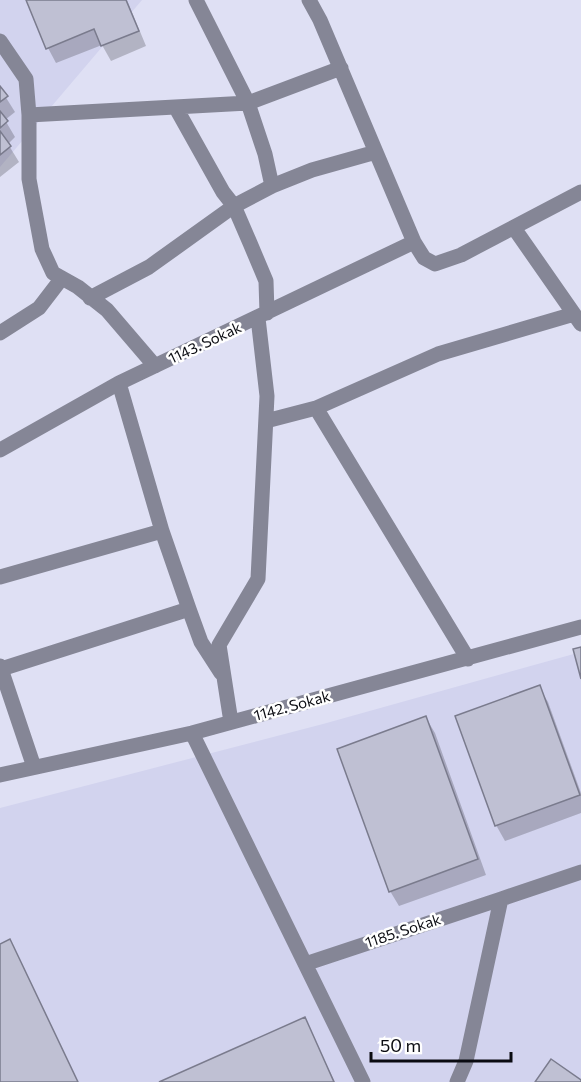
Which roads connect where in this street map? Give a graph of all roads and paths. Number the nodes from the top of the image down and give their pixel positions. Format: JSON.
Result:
{"nodes":[{"id":1,"x":196,"y":0,"type":"edge"},
{"id":2,"x":309,"y":0,"type":"edge"},
{"id":3,"x":0,"y":41,"type":"edge"},
{"id":4,"x":341,"y":68,"type":"junction"},
{"id":5,"x":249,"y":103,"type":"junction"},
{"id":6,"x":176,"y":108,"type":"junction"},
{"id":7,"x":29,"y":115,"type":"junction"},
{"id":8,"x":376,"y":152,"type":"junction"},
{"id":9,"x":272,"y":186,"type":"junction"},
{"id":10,"x":581,"y":192,"type":"edge"},
{"id":11,"x":234,"y":206,"type":"junction"},
{"id":12,"x":514,"y":228,"type":"junction"},
{"id":13,"x":414,"y":242,"type":"junction"},
{"id":14,"x":62,"y":278,"type":"junction"},
{"id":15,"x":90,"y":298,"type":"junction"},
{"id":16,"x":263,"y":315,"type":"junction"},
{"id":17,"x":577,"y":319,"type":"edge"},
{"id":18,"x":0,"y":333,"type":"edge"},
{"id":19,"x":155,"y":366,"type":"junction"},
{"id":20,"x":119,"y":383,"type":"junction"},
{"id":21,"x":316,"y":408,"type":"junction"},
{"id":22,"x":266,"y":421,"type":"junction"},
{"id":23,"x":0,"y":450,"type":"edge"},
{"id":24,"x":162,"y":531,"type":"junction"},
{"id":25,"x":0,"y":578,"type":"edge"},
{"id":26,"x":189,"y":609,"type":"junction"},
{"id":27,"x":581,"y":627,"type":"edge"},
{"id":28,"x":468,"y":659,"type":"junction"},
{"id":29,"x":0,"y":667,"type":"edge"},
{"id":30,"x":224,"y":677,"type":"junction"},
{"id":31,"x":231,"y":722,"type":"junction"},
{"id":32,"x":192,"y":733,"type":"junction"},
{"id":33,"x":34,"y":767,"type":"junction"},
{"id":34,"x":0,"y":775,"type":"edge"},
{"id":35,"x":581,"y":872,"type":"edge"},
{"id":36,"x":501,"y":899,"type":"junction"},
{"id":37,"x":305,"y":964,"type":"junction"},
{"id":38,"x":363,"y":1082,"type":"edge"},
{"id":39,"x":457,"y":1082,"type":"edge"}],
"edges":[{"from":1,"to":5,"type":"street"},
{"from":2,"to":4,"type":"street"},
{"from":3,"to":7,"type":"street"},
{"from":4,"to":5,"type":"street"},
{"from":4,"to":8,"type":"street"},
{"from":5,"to":6,"type":"street"},
{"from":5,"to":9,"type":"street"},
{"from":6,"to":7,"type":"street"},
{"from":6,"to":11,"type":"street"},
{"from":7,"to":14,"type":"street"},
{"from":8,"to":9,"type":"street"},
{"from":8,"to":13,"type":"street"},
{"from":9,"to":11,"type":"street"},
{"from":10,"to":12,"type":"street"},
{"from":11,"to":15,"type":"street"},
{"from":11,"to":16,"type":"street"},
{"from":12,"to":13,"type":"street"},
{"from":12,"to":17,"type":"street"},
{"from":13,"to":16,"type":"street","name":"1143. Sokak"},
{"from":14,"to":15,"type":"street"},
{"from":14,"to":18,"type":"street"},
{"from":15,"to":19,"type":"street"},
{"from":16,"to":19,"type":"street","name":"1143. Sokak"},
{"from":16,"to":22,"type":"street"},
{"from":17,"to":21,"type":"street"},
{"from":19,"to":20,"type":"street","name":"1143. Sokak"},
{"from":20,"to":23,"type":"street","name":"1143. Sokak"},
{"from":20,"to":24,"type":"street"},
{"from":21,"to":22,"type":"street"},
{"from":21,"to":28,"type":"street"},
{"from":22,"to":30,"type":"street"},
{"from":24,"to":25,"type":"street"},
{"from":24,"to":26,"type":"street"},
{"from":26,"to":29,"type":"street"},
{"from":26,"to":30,"type":"street"},
{"from":27,"to":28,"type":"street","name":"1142. Sokak"},
{"from":28,"to":31,"type":"street","name":"1142. Sokak"},
{"from":29,"to":33,"type":"street"},
{"from":30,"to":31,"type":"street"},
{"from":31,"to":32,"type":"street","name":"1142. Sokak"},
{"from":32,"to":33,"type":"street","name":"1142. Sokak"},
{"from":32,"to":37,"type":"street"},
{"from":33,"to":34,"type":"street","name":"1142. Sokak"},
{"from":35,"to":36,"type":"street","name":"1185. Sokak"},
{"from":36,"to":37,"type":"street","name":"1185. Sokak"},
{"from":36,"to":39,"type":"street"},
{"from":37,"to":38,"type":"street"}]}
